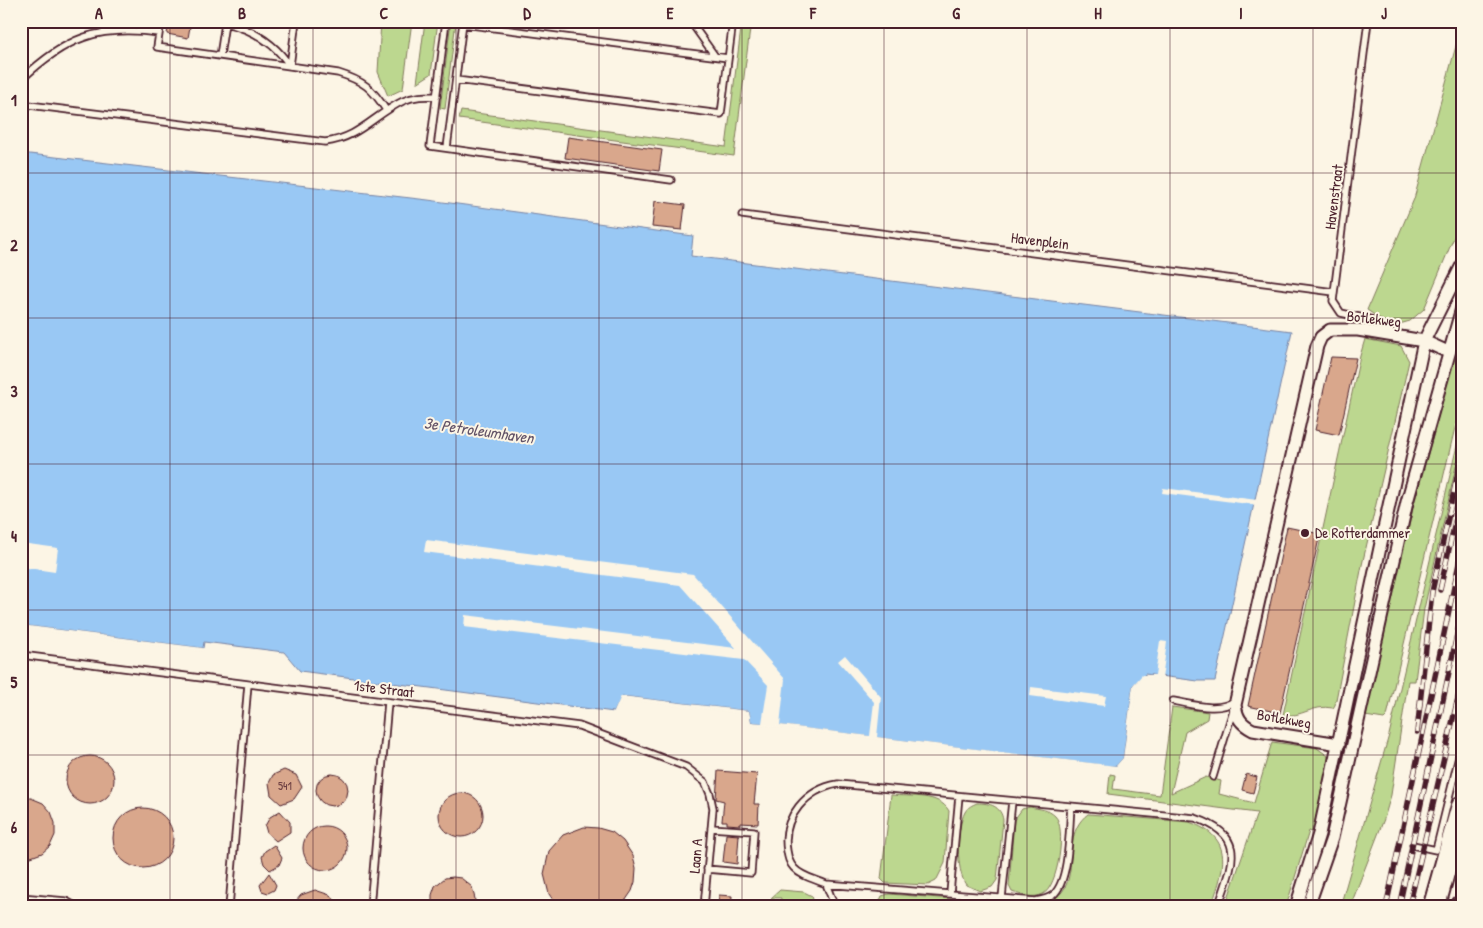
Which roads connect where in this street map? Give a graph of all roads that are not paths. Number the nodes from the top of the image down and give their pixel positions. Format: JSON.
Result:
{"nodes":[{"id":1,"x":161,"y":21,"type":"edge"},
{"id":2,"x":296,"y":21,"type":"edge"},
{"id":3,"x":446,"y":21,"type":"edge"},
{"id":4,"x":690,"y":21,"type":"edge"},
{"id":5,"x":733,"y":21,"type":"edge"},
{"id":6,"x":1368,"y":21,"type":"edge"},
{"id":7,"x":463,"y":23,"type":"edge"},
{"id":8,"x":159,"y":33,"type":"junction"},
{"id":9,"x":220,"y":56,"type":"junction"},
{"id":10,"x":716,"y":56,"type":"junction"},
{"id":11,"x":728,"y":58,"type":"junction"},
{"id":12,"x":290,"y":66,"type":"junction"},
{"id":13,"x":21,"y":80,"type":"edge"},
{"id":14,"x":456,"y":80,"type":"junction"},
{"id":15,"x":437,"y":96,"type":"junction"},
{"id":16,"x":21,"y":104,"type":"edge"},
{"id":17,"x":386,"y":110,"type":"junction"},
{"id":18,"x":447,"y":148,"type":"junction"},
{"id":19,"x":670,"y":180,"type":"dead end"},
{"id":20,"x":742,"y":215,"type":"dead end"},
{"id":21,"x":1462,"y":265,"type":"edge"},
{"id":22,"x":1334,"y":292,"type":"junction"},
{"id":23,"x":1462,"y":308,"type":"edge"},
{"id":24,"x":1397,"y":336,"type":"junction"},
{"id":25,"x":1424,"y":341,"type":"junction"},
{"id":26,"x":1448,"y":352,"type":"junction"},
{"id":27,"x":21,"y":655,"type":"edge"},
{"id":28,"x":248,"y":684,"type":"junction"},
{"id":29,"x":1173,"y":701,"type":"dead end"},
{"id":30,"x":388,"y":702,"type":"junction"},
{"id":31,"x":1236,"y":702,"type":"junction"},
{"id":32,"x":1339,"y":744,"type":"junction"},
{"id":33,"x":1462,"y":744,"type":"edge"},
{"id":34,"x":1213,"y":777,"type":"dead end"},
{"id":35,"x":958,"y":796,"type":"junction"},
{"id":36,"x":1012,"y":801,"type":"junction"},
{"id":37,"x":1071,"y":807,"type":"junction"},
{"id":38,"x":1462,"y":807,"type":"edge"},
{"id":39,"x":713,"y":808,"type":"joint"},
{"id":40,"x":711,"y":828,"type":"junction"},
{"id":41,"x":1413,"y":845,"type":"dead end"},
{"id":42,"x":708,"y":870,"type":"junction"},
{"id":43,"x":826,"y":884,"type":"junction"},
{"id":44,"x":950,"y":894,"type":"junction"},
{"id":45,"x":974,"y":896,"type":"junction"},
{"id":46,"x":21,"y":897,"type":"edge"},
{"id":47,"x":1002,"y":898,"type":"junction"},
{"id":48,"x":77,"y":907,"type":"edge"},
{"id":49,"x":229,"y":907,"type":"edge"},
{"id":50,"x":370,"y":907,"type":"edge"},
{"id":51,"x":704,"y":907,"type":"edge"},
{"id":52,"x":835,"y":907,"type":"edge"},
{"id":53,"x":973,"y":907,"type":"edge"},
{"id":54,"x":1218,"y":907,"type":"edge"},
{"id":55,"x":1296,"y":907,"type":"edge"},
{"id":56,"x":1308,"y":907,"type":"edge"},
{"id":57,"x":1434,"y":907,"type":"edge"}],
"edges":[{"from":1,"to":8,"type":"lane"},
{"from":2,"to":12,"type":"lane"},
{"from":3,"to":15,"type":"lane"},
{"from":4,"to":10,"type":"lane"},
{"from":5,"to":11,"type":"lane"},
{"from":6,"to":22,"type":"lane","name":"Havenstraat"},
{"from":7,"to":10,"type":"lane"},
{"from":7,"to":14,"type":"lane"},
{"from":8,"to":9,"type":"lane"},
{"from":8,"to":13,"type":"lane"},
{"from":9,"to":12,"type":"lane"},
{"from":9,"to":12,"type":"lane"},
{"from":10,"to":11,"type":"lane"},
{"from":11,"to":14,"type":"lane"},
{"from":12,"to":17,"type":"lane"},
{"from":14,"to":18,"type":"lane"},
{"from":15,"to":17,"type":"lane"},
{"from":15,"to":18,"type":"lane"},
{"from":16,"to":17,"type":"lane"},
{"from":18,"to":19,"type":"lane"},
{"from":20,"to":22,"type":"lane","name":"Havenplein"},
{"from":21,"to":25,"type":"street"},
{"from":22,"to":24,"type":"lane","name":"Havenstraat"},
{"from":23,"to":26,"type":"street"},
{"from":24,"to":25,"type":"street","name":"Botlekweg"},
{"from":24,"to":31,"type":"street","name":"Botlekweg"},
{"from":25,"to":26,"type":"street","name":"Botlekweg"},
{"from":25,"to":32,"type":"street"},
{"from":26,"to":56,"type":"street"},
{"from":27,"to":28,"type":"lane","name":"1ste Straat"},
{"from":28,"to":30,"type":"lane","name":"1ste Straat"},
{"from":28,"to":49,"type":"lane"},
{"from":29,"to":31,"type":"lane"},
{"from":30,"to":39,"type":"lane","name":"1ste Straat"},
{"from":30,"to":50,"type":"lane"},
{"from":31,"to":32,"type":"street","name":"Botlekweg"},
{"from":31,"to":34,"type":"lane"},
{"from":32,"to":55,"type":"street"},
{"from":33,"to":41,"type":"lane"},
{"from":35,"to":36,"type":"lane"},
{"from":35,"to":43,"type":"lane"},
{"from":35,"to":44,"type":"lane"},
{"from":36,"to":37,"type":"lane"},
{"from":36,"to":47,"type":"lane"},
{"from":37,"to":47,"type":"lane"},
{"from":37,"to":54,"type":"lane"},
{"from":38,"to":57,"type":"highway"},
{"from":39,"to":40,"type":"lane","name":"Laan A"},
{"from":40,"to":42,"type":"lane","name":"Laan A"},
{"from":40,"to":42,"type":"lane"},
{"from":42,"to":51,"type":"lane","name":"Laan A"},
{"from":43,"to":44,"type":"lane"},
{"from":43,"to":52,"type":"lane"},
{"from":44,"to":45,"type":"lane"},
{"from":45,"to":47,"type":"lane"},
{"from":45,"to":53,"type":"lane"},
{"from":46,"to":48,"type":"lane"}]}
